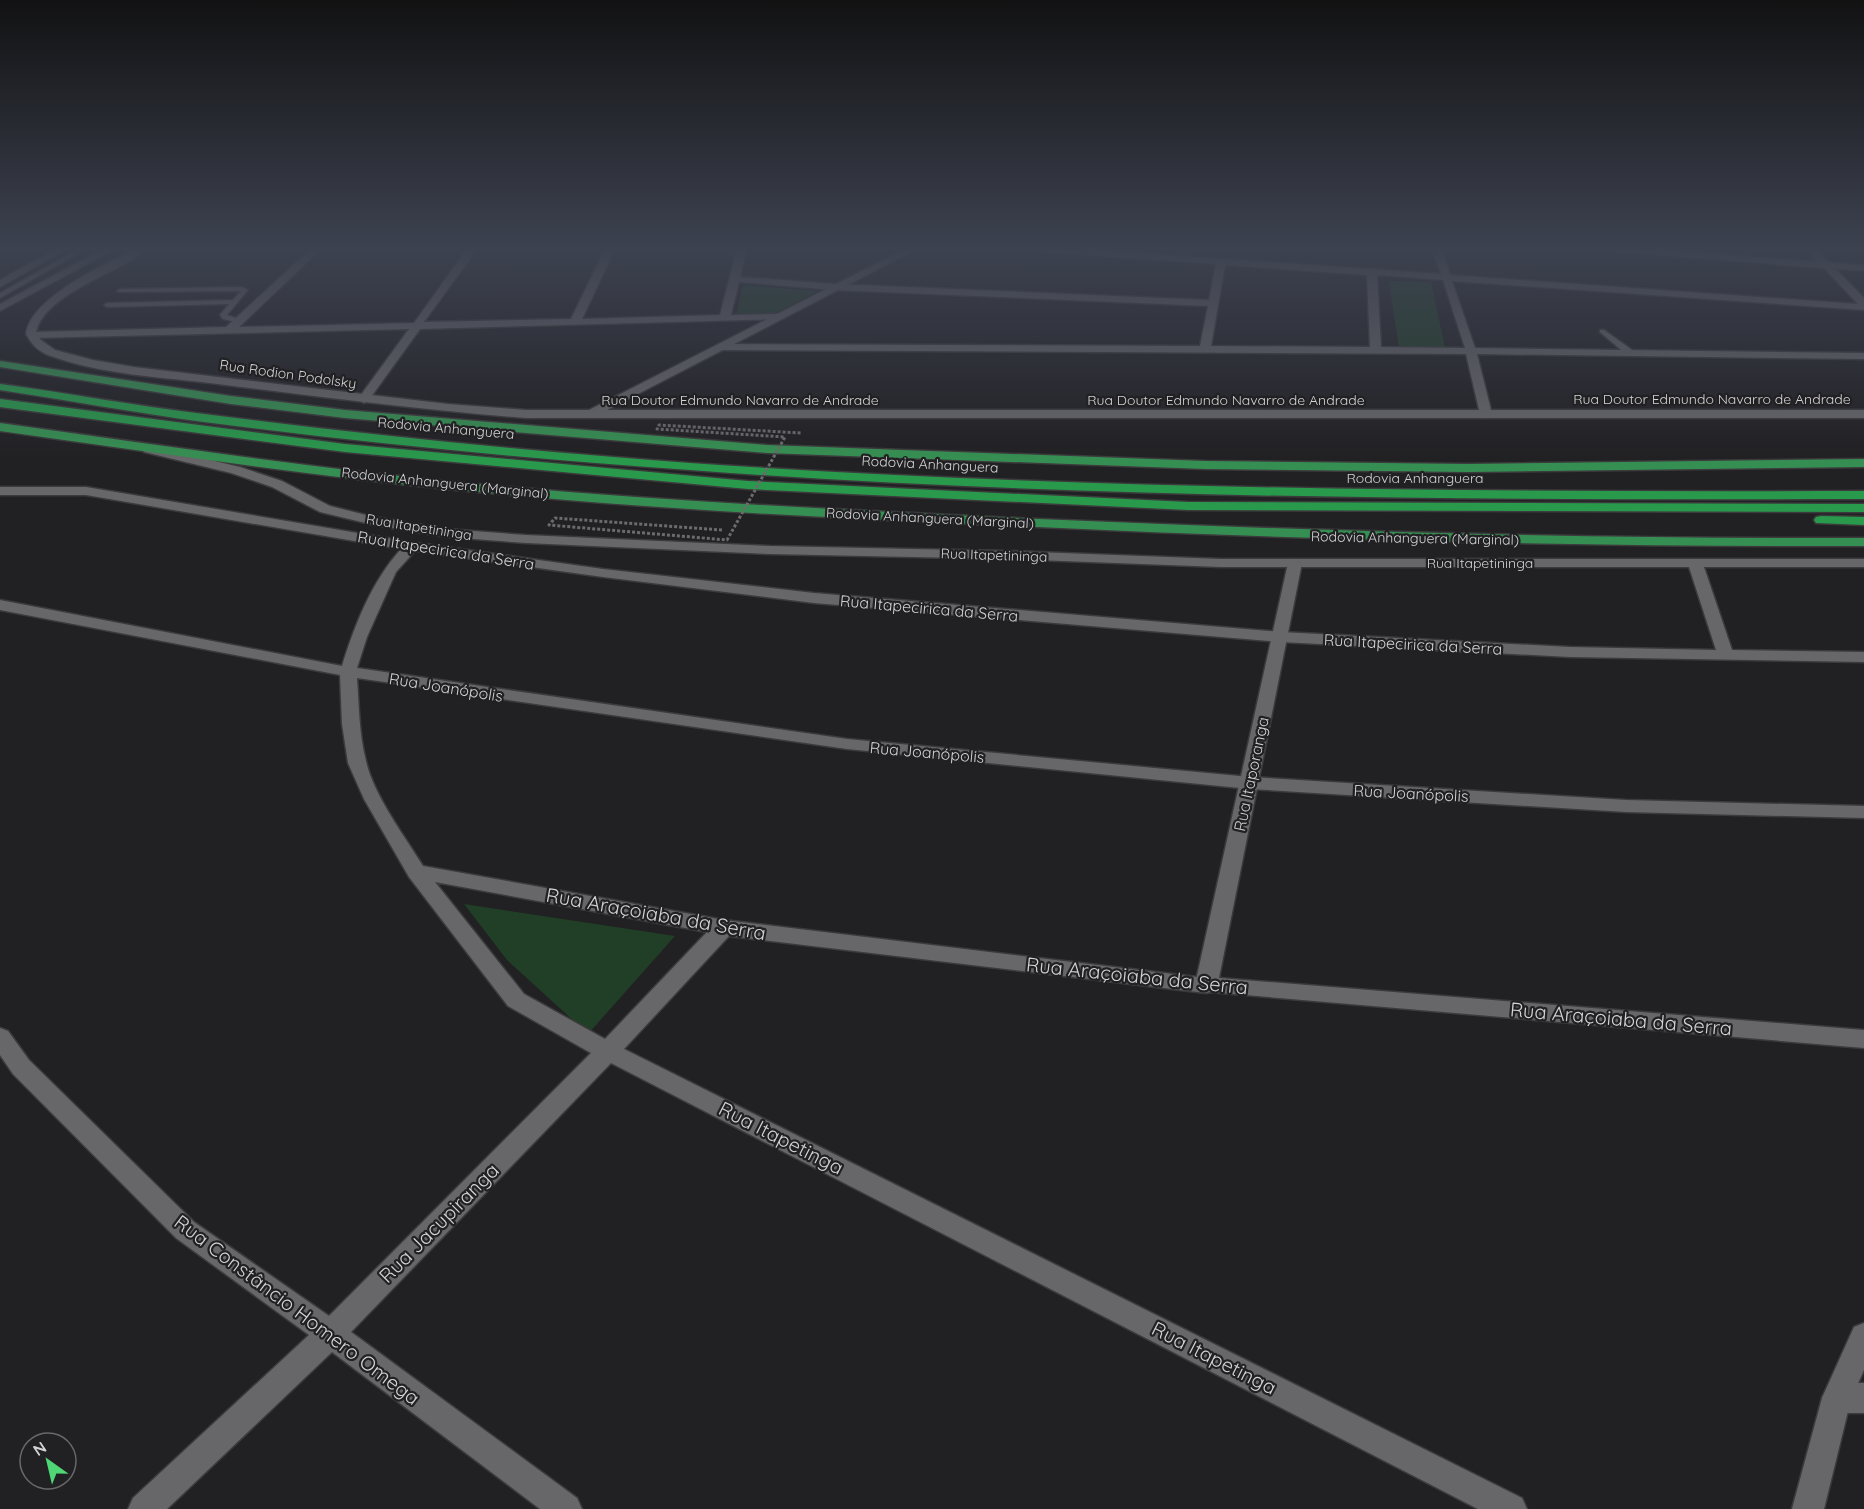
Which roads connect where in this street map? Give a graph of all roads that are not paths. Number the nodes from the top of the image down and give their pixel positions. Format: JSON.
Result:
{"nodes":[{"id":1,"x":35,"y":319,"type":"edge"},
{"id":2,"x":233,"y":319,"type":"edge"},
{"id":3,"x":421,"y":319,"type":"edge"},
{"id":4,"x":652,"y":319,"type":"edge"},
{"id":5,"x":772,"y":319,"type":"edge"},
{"id":6,"x":1210,"y":319,"type":"edge"},
{"id":7,"x":1374,"y":319,"type":"edge"},
{"id":8,"x":1460,"y":319,"type":"edge"},
{"id":9,"x":240,"y":321,"type":"joint"},
{"id":10,"x":575,"y":322,"type":"joint"},
{"id":11,"x":416,"y":326,"type":"junction"},
{"id":12,"x":228,"y":331,"type":"junction"},
{"id":13,"x":1602,"y":331,"type":"dead end"},
{"id":14,"x":31,"y":335,"type":"junction"},
{"id":15,"x":719,"y":347,"type":"junction"},
{"id":16,"x":1205,"y":350,"type":"junction"},
{"id":17,"x":1376,"y":351,"type":"junction"},
{"id":18,"x":1471,"y":351,"type":"junction"},
{"id":19,"x":1629,"y":352,"type":"junction"},
{"id":20,"x":1864,"y":356,"type":"edge"},
{"id":21,"x":0,"y":364,"type":"edge"},
{"id":22,"x":0,"y":385,"type":"edge"},
{"id":23,"x":364,"y":399,"type":"junction"},
{"id":24,"x":0,"y":403,"type":"edge"},
{"id":25,"x":1486,"y":414,"type":"junction"},
{"id":26,"x":1864,"y":414,"type":"edge"},
{"id":27,"x":588,"y":415,"type":"junction"},
{"id":28,"x":0,"y":427,"type":"edge"},
{"id":29,"x":138,"y":446,"type":"junction"},
{"id":30,"x":1864,"y":464,"type":"edge"},
{"id":31,"x":3,"y":494,"type":"edge"},
{"id":32,"x":1864,"y":495,"type":"edge"},
{"id":33,"x":1330,"y":508,"type":"junction"},
{"id":34,"x":1864,"y":508,"type":"edge"},
{"id":35,"x":1864,"y":521,"type":"edge"},
{"id":36,"x":1864,"y":543,"type":"edge"},
{"id":37,"x":411,"y":546,"type":"junction"},
{"id":38,"x":1295,"y":563,"type":"junction"},
{"id":39,"x":1695,"y":563,"type":"junction"},
{"id":40,"x":1864,"y":563,"type":"edge"},
{"id":41,"x":0,"y":605,"type":"edge"},
{"id":42,"x":1281,"y":637,"type":"junction"},
{"id":43,"x":1726,"y":655,"type":"junction"},
{"id":44,"x":1864,"y":657,"type":"edge"},
{"id":45,"x":348,"y":672,"type":"junction"},
{"id":46,"x":1250,"y":783,"type":"junction"},
{"id":47,"x":1864,"y":812,"type":"edge"},
{"id":48,"x":416,"y":872,"type":"junction"},
{"id":49,"x":724,"y":928,"type":"junction"},
{"id":50,"x":1206,"y":985,"type":"junction"},
{"id":51,"x":0,"y":1037,"type":"edge"},
{"id":52,"x":1864,"y":1039,"type":"edge"},
{"id":53,"x":608,"y":1050,"type":"junction"},
{"id":54,"x":329,"y":1335,"type":"junction"},
{"id":55,"x":1864,"y":1337,"type":"edge"},
{"id":56,"x":1851,"y":1398,"type":"edge"},
{"id":57,"x":144,"y":1509,"type":"edge"},
{"id":58,"x":566,"y":1509,"type":"edge"},
{"id":59,"x":1511,"y":1509,"type":"edge"},
{"id":60,"x":1808,"y":1509,"type":"edge"}],
"edges":[{"from":1,"to":14,"type":"street"},
{"from":2,"to":9,"type":"lane"},
{"from":3,"to":11,"type":"street"},
{"from":4,"to":10,"type":"street"},
{"from":5,"to":15,"type":"street"},
{"from":6,"to":16,"type":"street"},
{"from":7,"to":17,"type":"street"},
{"from":8,"to":18,"type":"street"},
{"from":9,"to":12,"type":"street"},
{"from":10,"to":11,"type":"street"},
{"from":11,"to":12,"type":"street"},
{"from":11,"to":23,"type":"street"},
{"from":12,"to":14,"type":"street"},
{"from":13,"to":19,"type":"lane"},
{"from":14,"to":23,"type":"street","name":"Rua Rodion Podolsky"},
{"from":15,"to":16,"type":"street"},
{"from":15,"to":27,"type":"street"},
{"from":16,"to":17,"type":"street"},
{"from":17,"to":18,"type":"street"},
{"from":18,"to":19,"type":"street"},
{"from":18,"to":25,"type":"street"},
{"from":19,"to":20,"type":"street"},
{"from":21,"to":30,"type":"highway"},
{"from":22,"to":32,"type":"highway","name":"Rodovia Anhanguera"},
{"from":23,"to":27,"type":"street","name":"Rua Rodion Podolsky"},
{"from":24,"to":33,"type":"highway","name":"Rodovia Anhanguera"},
{"from":25,"to":26,"type":"street","name":"Rua Doutor Edmundo Navarro de Andrade"},
{"from":25,"to":27,"type":"street","name":"Rua Doutor Edmundo Navarro de Andrade"},
{"from":28,"to":29,"type":"highway","name":"Rodovia Anhanguera (Marginal)"},
{"from":29,"to":36,"type":"highway","name":"Rodovia Anhanguera (Marginal)"},
{"from":29,"to":38,"type":"street","name":"Rua Itapetininga"},
{"from":31,"to":37,"type":"street","name":"Rua Itapecirica da Serra"},
{"from":33,"to":34,"type":"highway","name":"Rodovia Anhanguera"},
{"from":33,"to":35,"type":"highway"},
{"from":37,"to":42,"type":"street","name":"Rua Itapecirica da Serra"},
{"from":37,"to":45,"type":"street","name":"Rua Itapetinga"},
{"from":38,"to":39,"type":"street","name":"Rua Itapetininga"},
{"from":38,"to":42,"type":"street","name":"Rua Itaporanga"},
{"from":39,"to":40,"type":"street","name":"Rua Itapetininga"},
{"from":39,"to":43,"type":"street"},
{"from":41,"to":45,"type":"street","name":"Rua Joanópolis"},
{"from":42,"to":43,"type":"street","name":"Rua Itapecirica da Serra"},
{"from":42,"to":46,"type":"street","name":"Rua Itaporanga"},
{"from":43,"to":44,"type":"street","name":"Rua Itapecirica da Serra"},
{"from":45,"to":46,"type":"street","name":"Rua Joanópolis"},
{"from":45,"to":48,"type":"street","name":"Rua Itapetinga"},
{"from":46,"to":47,"type":"street","name":"Rua Joanópolis"},
{"from":46,"to":50,"type":"street","name":"Rua Itaporanga"},
{"from":48,"to":49,"type":"street","name":"Rua Araçoiaba da Serra"},
{"from":48,"to":53,"type":"street","name":"Rua Itapetinga"},
{"from":49,"to":50,"type":"street","name":"Rua Araçoiaba da Serra"},
{"from":49,"to":53,"type":"street","name":"Rua Jacupiranga"},
{"from":50,"to":52,"type":"street","name":"Rua Araçoiaba da Serra"},
{"from":51,"to":54,"type":"street","name":"Rua Constâncio Homero Omega"},
{"from":53,"to":54,"type":"street","name":"Rua Jacupiranga"},
{"from":53,"to":59,"type":"street","name":"Rua Itapetinga"},
{"from":54,"to":57,"type":"street","name":"Rua Jacupiranga"},
{"from":54,"to":58,"type":"street","name":"Rua Constâncio Homero Omega"},
{"from":55,"to":56,"type":"street"},
{"from":56,"to":60,"type":"street"}]}
